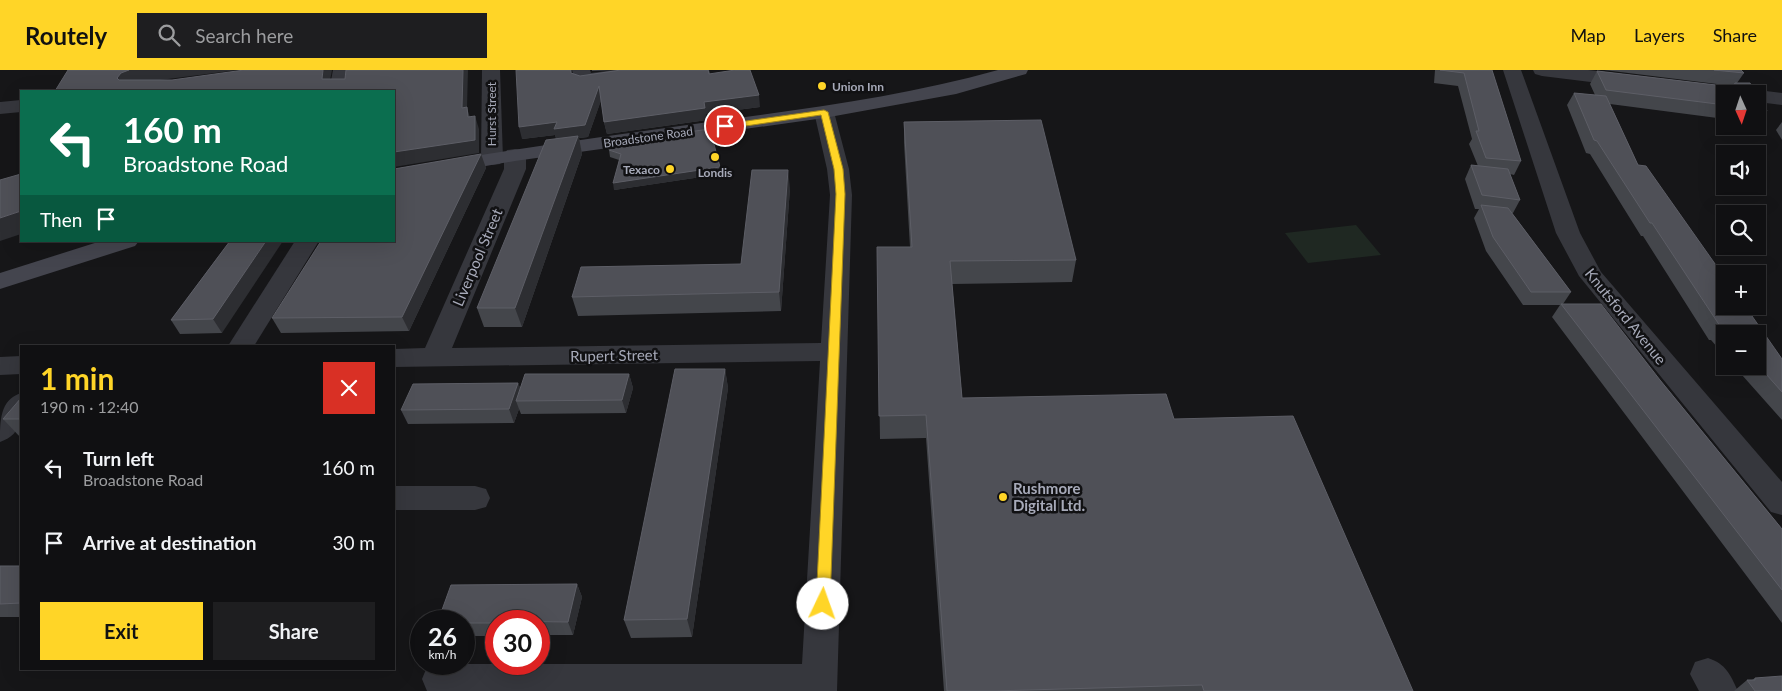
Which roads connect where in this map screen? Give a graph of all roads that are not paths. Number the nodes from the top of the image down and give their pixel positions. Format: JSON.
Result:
{"nodes":[{"id":1,"x":342,"y":70,"type":"edge"},
{"id":2,"x":491,"y":70,"type":"edge"},
{"id":3,"x":582,"y":70,"type":"edge"},
{"id":4,"x":1019,"y":70,"type":"edge"},
{"id":5,"x":1512,"y":70,"type":"edge"},
{"id":6,"x":1542,"y":70,"type":"edge"},
{"id":7,"x":629,"y":74,"type":"edge"},
{"id":8,"x":1649,"y":83,"type":"edge"},
{"id":9,"x":339,"y":90,"type":"edge"},
{"id":10,"x":1766,"y":97,"type":"edge"},
{"id":11,"x":1782,"y":99,"type":"edge"},
{"id":12,"x":20,"y":106,"type":"edge"},
{"id":13,"x":0,"y":108,"type":"edge"},
{"id":14,"x":824,"y":112,"type":"junction"},
{"id":15,"x":504,"y":157,"type":"junction"},
{"id":16,"x":395,"y":176,"type":"edge"},
{"id":17,"x":125,"y":242,"type":"edge"},
{"id":18,"x":306,"y":242,"type":"edge"},
{"id":19,"x":0,"y":281,"type":"edge"},
{"id":20,"x":242,"y":345,"type":"edge"},
{"id":21,"x":835,"y":352,"type":"junction"},
{"id":22,"x":434,"y":358,"type":"junction"},
{"id":23,"x":396,"y":364,"type":"edge"},
{"id":24,"x":20,"y":365,"type":"edge"},
{"id":25,"x":0,"y":366,"type":"edge"},
{"id":26,"x":20,"y":404,"type":"edge"},
{"id":27,"x":0,"y":431,"type":"edge"},
{"id":28,"x":395,"y":498,"type":"edge"},
{"id":29,"x":475,"y":498,"type":"dead end"},
{"id":30,"x":1782,"y":503,"type":"edge"},
{"id":31,"x":440,"y":679,"type":"dead end"},
{"id":32,"x":819,"y":686,"type":"edge"}],
"edges":[{"from":1,"to":9,"type":"street"},
{"from":2,"to":15,"type":"street","name":"Hurst Street"},
{"from":3,"to":7,"type":"street"},
{"from":4,"to":14,"type":"main road","name":"Broadstone Road"},
{"from":5,"to":30,"type":"street","name":"Knutsford Avenue"},
{"from":6,"to":8,"type":"street"},
{"from":10,"to":11,"type":"street"},
{"from":12,"to":13,"type":"street"},
{"from":14,"to":15,"type":"main road","name":"Broadstone Road"},
{"from":14,"to":21,"type":"street"},
{"from":15,"to":16,"type":"main road","name":"Broadstone Road"},
{"from":15,"to":22,"type":"street","name":"Liverpool Street"},
{"from":17,"to":19,"type":"main road"},
{"from":18,"to":20,"type":"street"},
{"from":21,"to":22,"type":"street","name":"Rupert Street"},
{"from":21,"to":32,"type":"street"},
{"from":22,"to":23,"type":"street","name":"Rupert Street"},
{"from":24,"to":25,"type":"street"},
{"from":26,"to":27,"type":"street"},
{"from":28,"to":29,"type":"street"},
{"from":31,"to":32,"type":"street"}]}
